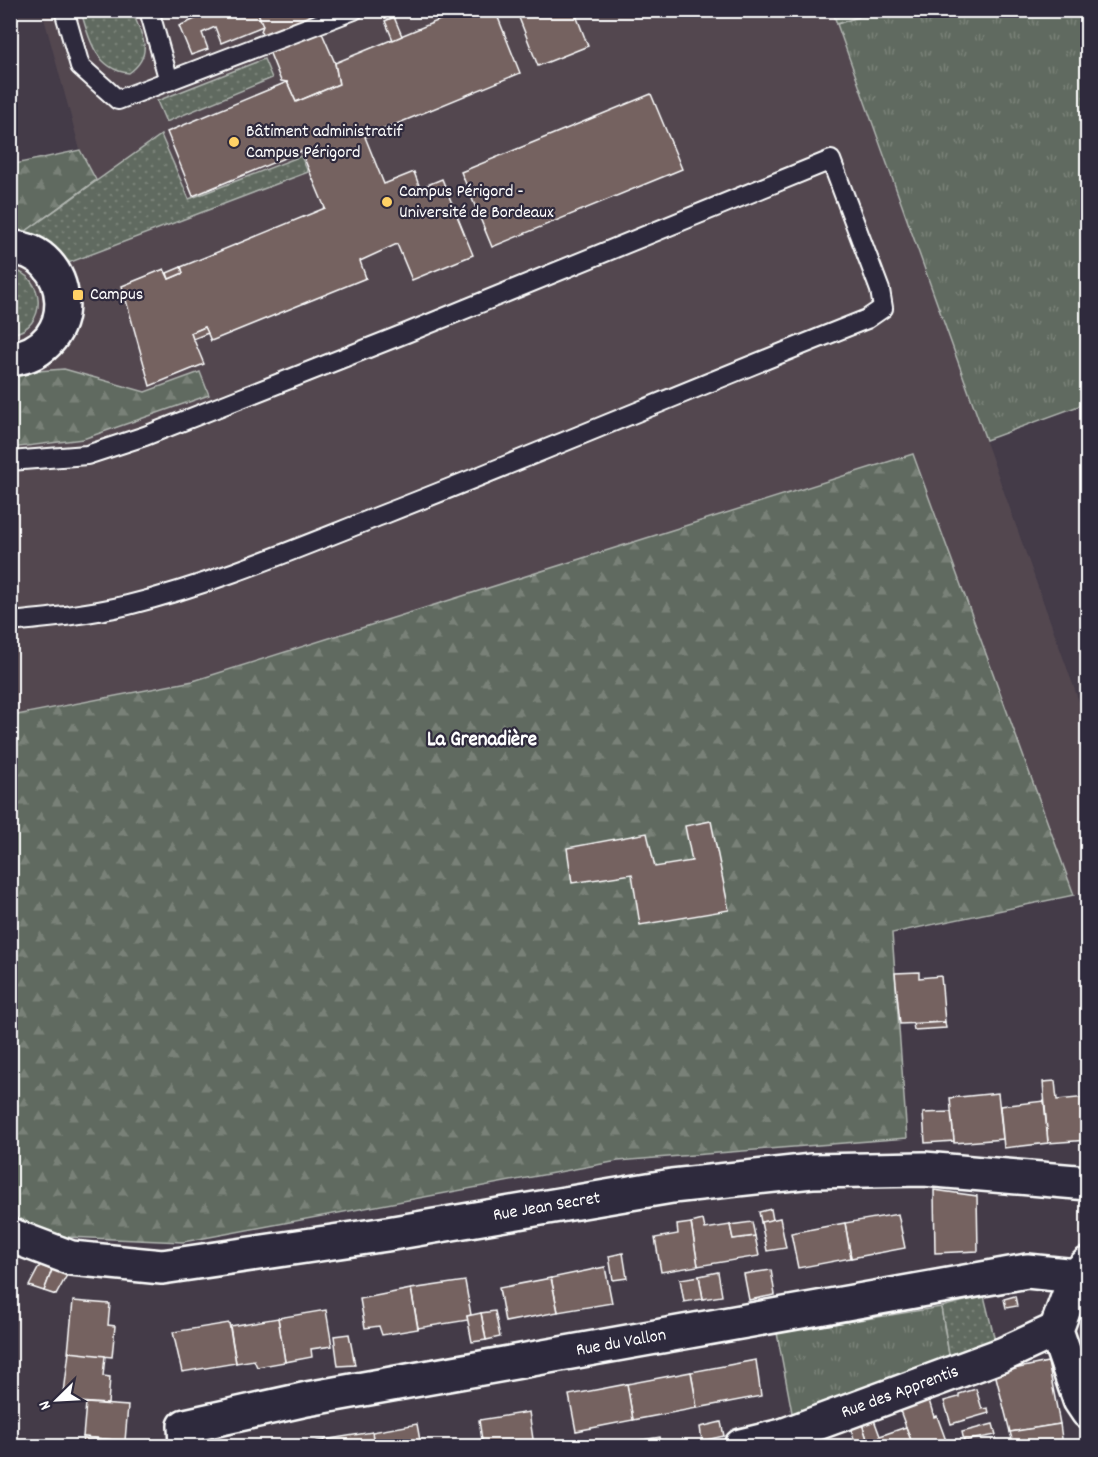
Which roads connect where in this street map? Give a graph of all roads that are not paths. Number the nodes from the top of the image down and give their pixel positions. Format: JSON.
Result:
{"nodes":[{"id":1,"x":64,"y":10,"type":"edge"},
{"id":2,"x":149,"y":10,"type":"edge"},
{"id":3,"x":354,"y":10,"type":"edge"},
{"id":4,"x":169,"y":81,"type":"junction"},
{"id":5,"x":10,"y":248,"type":"edge"},
{"id":6,"x":10,"y":359,"type":"edge"},
{"id":7,"x":10,"y":461,"type":"edge"},
{"id":8,"x":10,"y":621,"type":"edge"},
{"id":9,"x":1088,"y":1183,"type":"edge"},
{"id":10,"x":10,"y":1235,"type":"edge"},
{"id":11,"x":1082,"y":1270,"type":"edge"},
{"id":12,"x":1056,"y":1330,"type":"junction"},
{"id":13,"x":1088,"y":1412,"type":"edge"},
{"id":14,"x":186,"y":1446,"type":"edge"},
{"id":15,"x":741,"y":1446,"type":"edge"}],
"edges":[{"from":1,"to":4,"type":"lane"},
{"from":2,"to":4,"type":"lane"},
{"from":3,"to":4,"type":"lane"},
{"from":5,"to":6,"type":"street"},
{"from":7,"to":8,"type":"lane"},
{"from":9,"to":10,"type":"street","name":"Rue Jean Secret"},
{"from":11,"to":12,"type":"street"},
{"from":11,"to":14,"type":"street","name":"Rue du Vallon"},
{"from":12,"to":13,"type":"street"},
{"from":12,"to":15,"type":"street","name":"Rue des Apprentis"}]}
